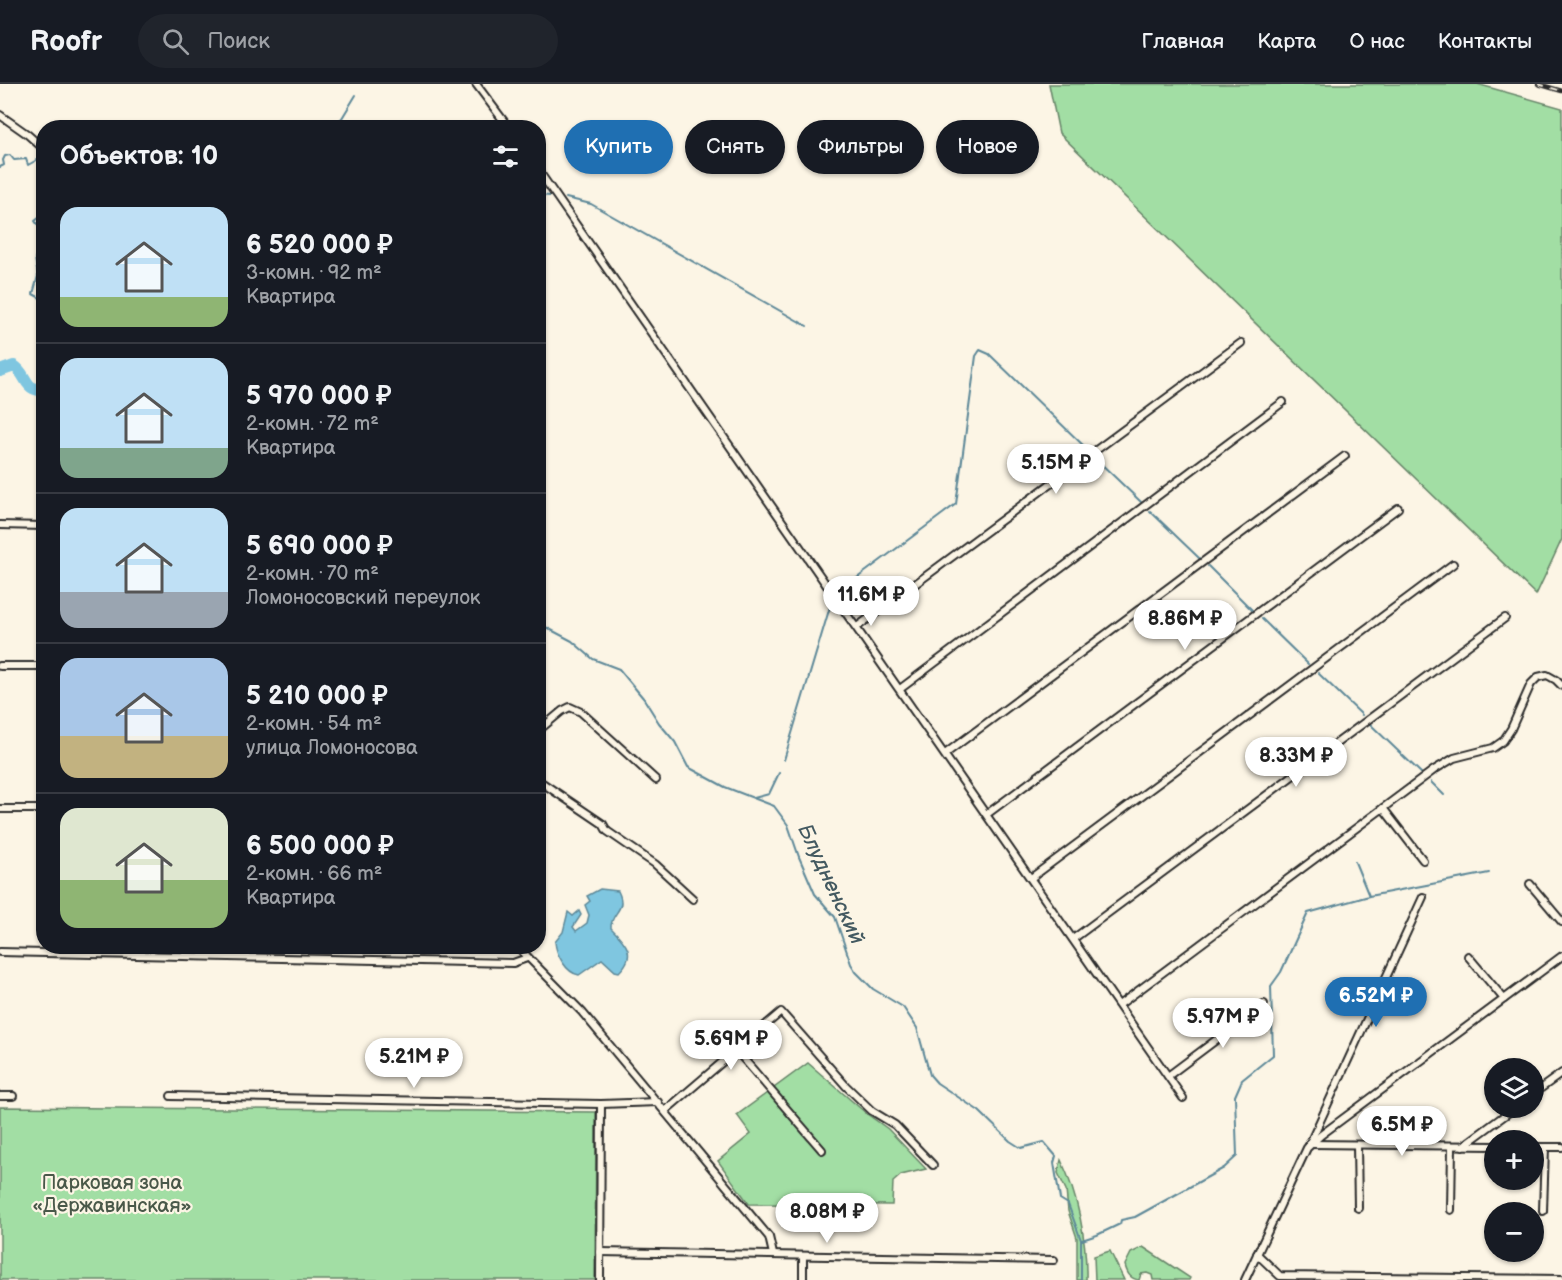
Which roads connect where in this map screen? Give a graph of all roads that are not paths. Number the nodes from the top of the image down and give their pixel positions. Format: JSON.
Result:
{"nodes":[{"id":1,"x":476,"y":84,"type":"edge"},
{"id":2,"x":0,"y":115,"type":"edge"},
{"id":3,"x":503,"y":120,"type":"edge"},
{"id":4,"x":36,"y":141,"type":"edge"},
{"id":5,"x":546,"y":181,"type":"edge"},
{"id":6,"x":1242,"y":343,"type":"dead end"},
{"id":7,"x":1283,"y":402,"type":"dead end"},
{"id":8,"x":1345,"y":456,"type":"dead end"},
{"id":9,"x":1398,"y":508,"type":"dead end"},
{"id":10,"x":0,"y":525,"type":"edge"},
{"id":11,"x":36,"y":526,"type":"edge"},
{"id":12,"x":1453,"y":564,"type":"dead end"},
{"id":13,"x":1505,"y":618,"type":"dead end"},
{"id":14,"x":857,"y":627,"type":"junction"},
{"id":15,"x":0,"y":666,"type":"edge"},
{"id":16,"x":36,"y":666,"type":"edge"},
{"id":17,"x":1562,"y":686,"type":"edge"},
{"id":18,"x":900,"y":689,"type":"junction"},
{"id":19,"x":546,"y":724,"type":"edge"},
{"id":20,"x":945,"y":754,"type":"junction"},
{"id":21,"x":656,"y":780,"type":"dead end"},
{"id":22,"x":546,"y":785,"type":"edge"},
{"id":23,"x":1383,"y":808,"type":"junction"},
{"id":24,"x":0,"y":809,"type":"edge"},
{"id":25,"x":36,"y":809,"type":"edge"},
{"id":26,"x":987,"y":814,"type":"junction"},
{"id":27,"x":1423,"y":860,"type":"dead end"},
{"id":28,"x":1031,"y":878,"type":"junction"},
{"id":29,"x":1530,"y":884,"type":"dead end"},
{"id":30,"x":1423,"y":897,"type":"dead end"},
{"id":31,"x":693,"y":899,"type":"dead end"},
{"id":32,"x":1562,"y":922,"type":"edge"},
{"id":33,"x":1073,"y":939,"type":"junction"},
{"id":34,"x":0,"y":952,"type":"edge"},
{"id":35,"x":36,"y":953,"type":"edge"},
{"id":36,"x":93,"y":954,"type":"edge"},
{"id":37,"x":524,"y":954,"type":"edge"},
{"id":38,"x":1468,"y":956,"type":"dead end"},
{"id":39,"x":1562,"y":956,"type":"edge"},
{"id":40,"x":527,"y":958,"type":"junction"},
{"id":41,"x":1504,"y":999,"type":"junction"},
{"id":42,"x":1264,"y":1004,"type":"dead end"},
{"id":43,"x":1119,"y":1005,"type":"junction"},
{"id":44,"x":736,"y":1050,"type":"junction"},
{"id":45,"x":1562,"y":1073,"type":"edge"},
{"id":46,"x":1168,"y":1076,"type":"junction"},
{"id":47,"x":1544,"y":1086,"type":"edge"},
{"id":48,"x":0,"y":1096,"type":"edge"},
{"id":49,"x":13,"y":1096,"type":"dead end"},
{"id":50,"x":171,"y":1096,"type":"dead end"},
{"id":51,"x":1184,"y":1098,"type":"dead end"},
{"id":52,"x":658,"y":1102,"type":"junction"},
{"id":53,"x":601,"y":1104,"type":"junction"},
{"id":54,"x":665,"y":1111,"type":"junction"},
{"id":55,"x":1501,"y":1118,"type":"edge"},
{"id":56,"x":1357,"y":1145,"type":"junction"},
{"id":57,"x":1309,"y":1146,"type":"junction"},
{"id":58,"x":1452,"y":1146,"type":"junction"},
{"id":59,"x":1462,"y":1146,"type":"junction"},
{"id":60,"x":1484,"y":1146,"type":"edge"},
{"id":61,"x":1545,"y":1147,"type":"joint"},
{"id":62,"x":1562,"y":1147,"type":"edge"},
{"id":63,"x":822,"y":1150,"type":"dead end"},
{"id":64,"x":933,"y":1165,"type":"dead end"},
{"id":65,"x":1543,"y":1202,"type":"edge"},
{"id":66,"x":1358,"y":1208,"type":"dead end"},
{"id":67,"x":1451,"y":1210,"type":"dead end"},
{"id":68,"x":600,"y":1252,"type":"junction"},
{"id":69,"x":773,"y":1254,"type":"junction"},
{"id":70,"x":1257,"y":1254,"type":"junction"},
{"id":71,"x":803,"y":1256,"type":"junction"},
{"id":72,"x":1054,"y":1260,"type":"dead end"},
{"id":73,"x":1297,"y":1278,"type":"edge"},
{"id":74,"x":1392,"y":1278,"type":"edge"},
{"id":75,"x":1562,"y":1279,"type":"edge"},
{"id":76,"x":600,"y":1280,"type":"edge"},
{"id":77,"x":802,"y":1280,"type":"edge"},
{"id":78,"x":1245,"y":1280,"type":"edge"}],
"edges":[{"from":1,"to":3,"type":"street"},
{"from":2,"to":4,"type":"street"},
{"from":5,"to":14,"type":"street"},
{"from":6,"to":14,"type":"street"},
{"from":7,"to":18,"type":"street"},
{"from":8,"to":20,"type":"street"},
{"from":9,"to":26,"type":"street"},
{"from":10,"to":11,"type":"street"},
{"from":12,"to":28,"type":"street"},
{"from":13,"to":33,"type":"street"},
{"from":14,"to":18,"type":"street"},
{"from":15,"to":16,"type":"street"},
{"from":17,"to":23,"type":"street"},
{"from":18,"to":20,"type":"street"},
{"from":19,"to":21,"type":"street"},
{"from":20,"to":26,"type":"street"},
{"from":22,"to":31,"type":"street"},
{"from":23,"to":27,"type":"street"},
{"from":23,"to":43,"type":"street"},
{"from":24,"to":25,"type":"street"},
{"from":26,"to":28,"type":"street"},
{"from":28,"to":33,"type":"street"},
{"from":29,"to":32,"type":"street"},
{"from":30,"to":57,"type":"street"},
{"from":33,"to":43,"type":"street"},
{"from":34,"to":35,"type":"street"},
{"from":36,"to":40,"type":"street"},
{"from":37,"to":40,"type":"street"},
{"from":38,"to":41,"type":"street"},
{"from":39,"to":41,"type":"street"},
{"from":40,"to":52,"type":"street"},
{"from":41,"to":57,"type":"street"},
{"from":42,"to":46,"type":"street"},
{"from":43,"to":46,"type":"street"},
{"from":44,"to":54,"type":"street"},
{"from":44,"to":63,"type":"street"},
{"from":44,"to":64,"type":"street"},
{"from":45,"to":47,"type":"street"},
{"from":46,"to":51,"type":"street"},
{"from":48,"to":49,"type":"street"},
{"from":50,"to":53,"type":"street"},
{"from":52,"to":53,"type":"street"},
{"from":52,"to":54,"type":"street"},
{"from":53,"to":68,"type":"street"},
{"from":54,"to":69,"type":"street"},
{"from":55,"to":59,"type":"street"},
{"from":56,"to":57,"type":"street"},
{"from":56,"to":58,"type":"street"},
{"from":56,"to":66,"type":"street"},
{"from":57,"to":70,"type":"street"},
{"from":58,"to":59,"type":"street"},
{"from":58,"to":67,"type":"street"},
{"from":59,"to":60,"type":"street"},
{"from":61,"to":62,"type":"street"},
{"from":61,"to":65,"type":"street"},
{"from":68,"to":69,"type":"street"},
{"from":68,"to":76,"type":"street"},
{"from":69,"to":71,"type":"street"},
{"from":70,"to":73,"type":"street"},
{"from":70,"to":78,"type":"street"},
{"from":71,"to":72,"type":"street"},
{"from":71,"to":77,"type":"street"},
{"from":73,"to":74,"type":"street"},
{"from":74,"to":75,"type":"street"}]}
